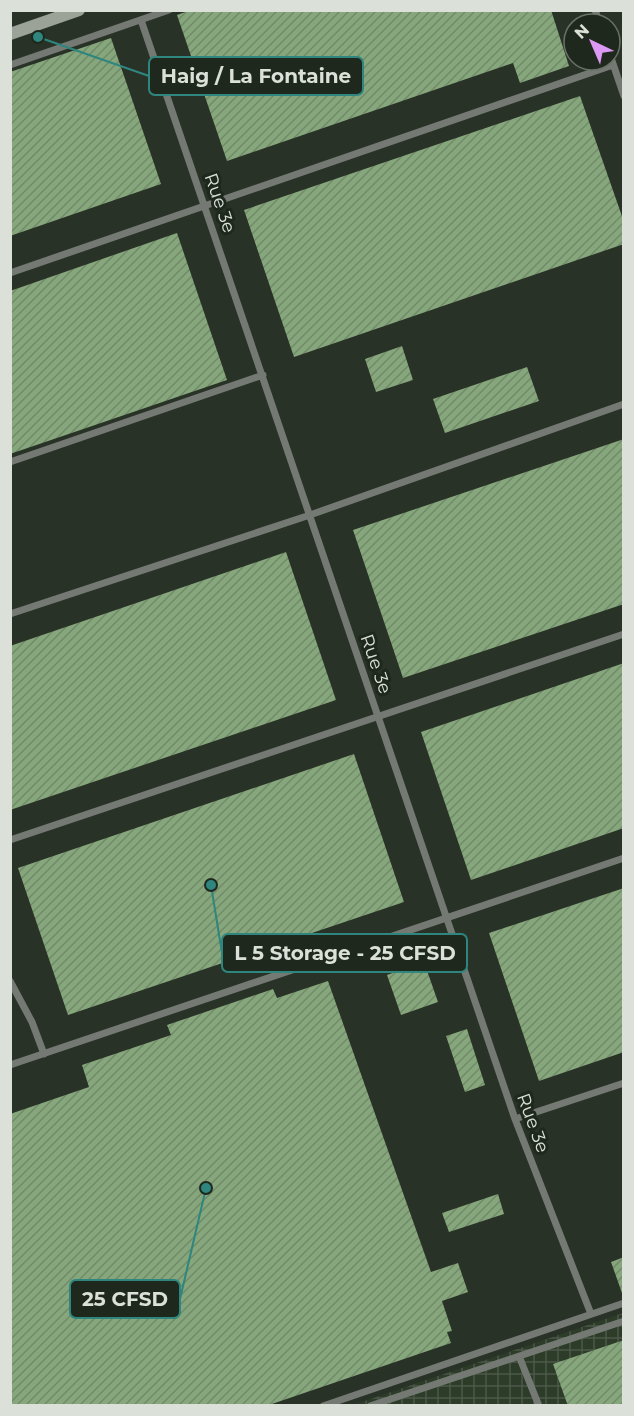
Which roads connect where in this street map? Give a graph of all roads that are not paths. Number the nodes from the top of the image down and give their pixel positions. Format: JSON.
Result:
{"nodes":[{"id":1,"x":79,"y":10,"type":"edge"},
{"id":2,"x":169,"y":10,"type":"edge"},
{"id":3,"x":141,"y":20,"type":"junction"},
{"id":4,"x":10,"y":34,"type":"edge"},
{"id":5,"x":10,"y":64,"type":"edge"},
{"id":6,"x":593,"y":72,"type":"edge"},
{"id":7,"x":615,"y":72,"type":"edge"},
{"id":8,"x":624,"y":96,"type":"edge"},
{"id":9,"x":206,"y":207,"type":"junction"},
{"id":10,"x":10,"y":273,"type":"edge"},
{"id":11,"x":263,"y":375,"type":"junction"},
{"id":12,"x":624,"y":404,"type":"edge"},
{"id":13,"x":10,"y":462,"type":"edge"},
{"id":14,"x":310,"y":515,"type":"junction"},
{"id":15,"x":10,"y":614,"type":"edge"},
{"id":16,"x":624,"y":634,"type":"edge"},
{"id":17,"x":378,"y":717,"type":"junction"},
{"id":18,"x":10,"y":840,"type":"edge"},
{"id":19,"x":624,"y":858,"type":"edge"},
{"id":20,"x":446,"y":918,"type":"junction"},
{"id":21,"x":10,"y":981,"type":"edge"},
{"id":22,"x":44,"y":1054,"type":"junction"},
{"id":23,"x":10,"y":1065,"type":"edge"},
{"id":24,"x":624,"y":1083,"type":"edge"},
{"id":25,"x":515,"y":1119,"type":"junction"},
{"id":26,"x":624,"y":1303,"type":"edge"},
{"id":27,"x":591,"y":1314,"type":"junction"},
{"id":28,"x":624,"y":1321,"type":"edge"},
{"id":29,"x":519,"y":1356,"type":"junction"},
{"id":30,"x":322,"y":1406,"type":"edge"},
{"id":31,"x":370,"y":1406,"type":"edge"},
{"id":32,"x":539,"y":1406,"type":"edge"}],
"edges":[{"from":1,"to":4,"type":"street"},
{"from":2,"to":3,"type":"lane"},
{"from":3,"to":5,"type":"lane"},
{"from":3,"to":9,"type":"lane","name":"Rue 3e"},
{"from":6,"to":9,"type":"lane"},
{"from":7,"to":8,"type":"lane"},
{"from":9,"to":10,"type":"lane"},
{"from":9,"to":11,"type":"lane","name":"Rue 3e"},
{"from":11,"to":13,"type":"lane"},
{"from":11,"to":14,"type":"lane","name":"Rue 3e"},
{"from":12,"to":14,"type":"lane"},
{"from":14,"to":15,"type":"lane"},
{"from":14,"to":17,"type":"lane","name":"Rue 3e"},
{"from":16,"to":17,"type":"lane"},
{"from":17,"to":18,"type":"lane"},
{"from":17,"to":20,"type":"lane","name":"Rue 3e"},
{"from":19,"to":20,"type":"lane"},
{"from":20,"to":22,"type":"lane"},
{"from":20,"to":25,"type":"lane","name":"Rue 3e"},
{"from":21,"to":22,"type":"lane"},
{"from":22,"to":23,"type":"lane"},
{"from":24,"to":25,"type":"lane"},
{"from":25,"to":27,"type":"lane","name":"Rue 3e"},
{"from":26,"to":27,"type":"lane"},
{"from":27,"to":30,"type":"lane"},
{"from":28,"to":29,"type":"lane"},
{"from":29,"to":31,"type":"lane"},
{"from":29,"to":32,"type":"lane"}]}
